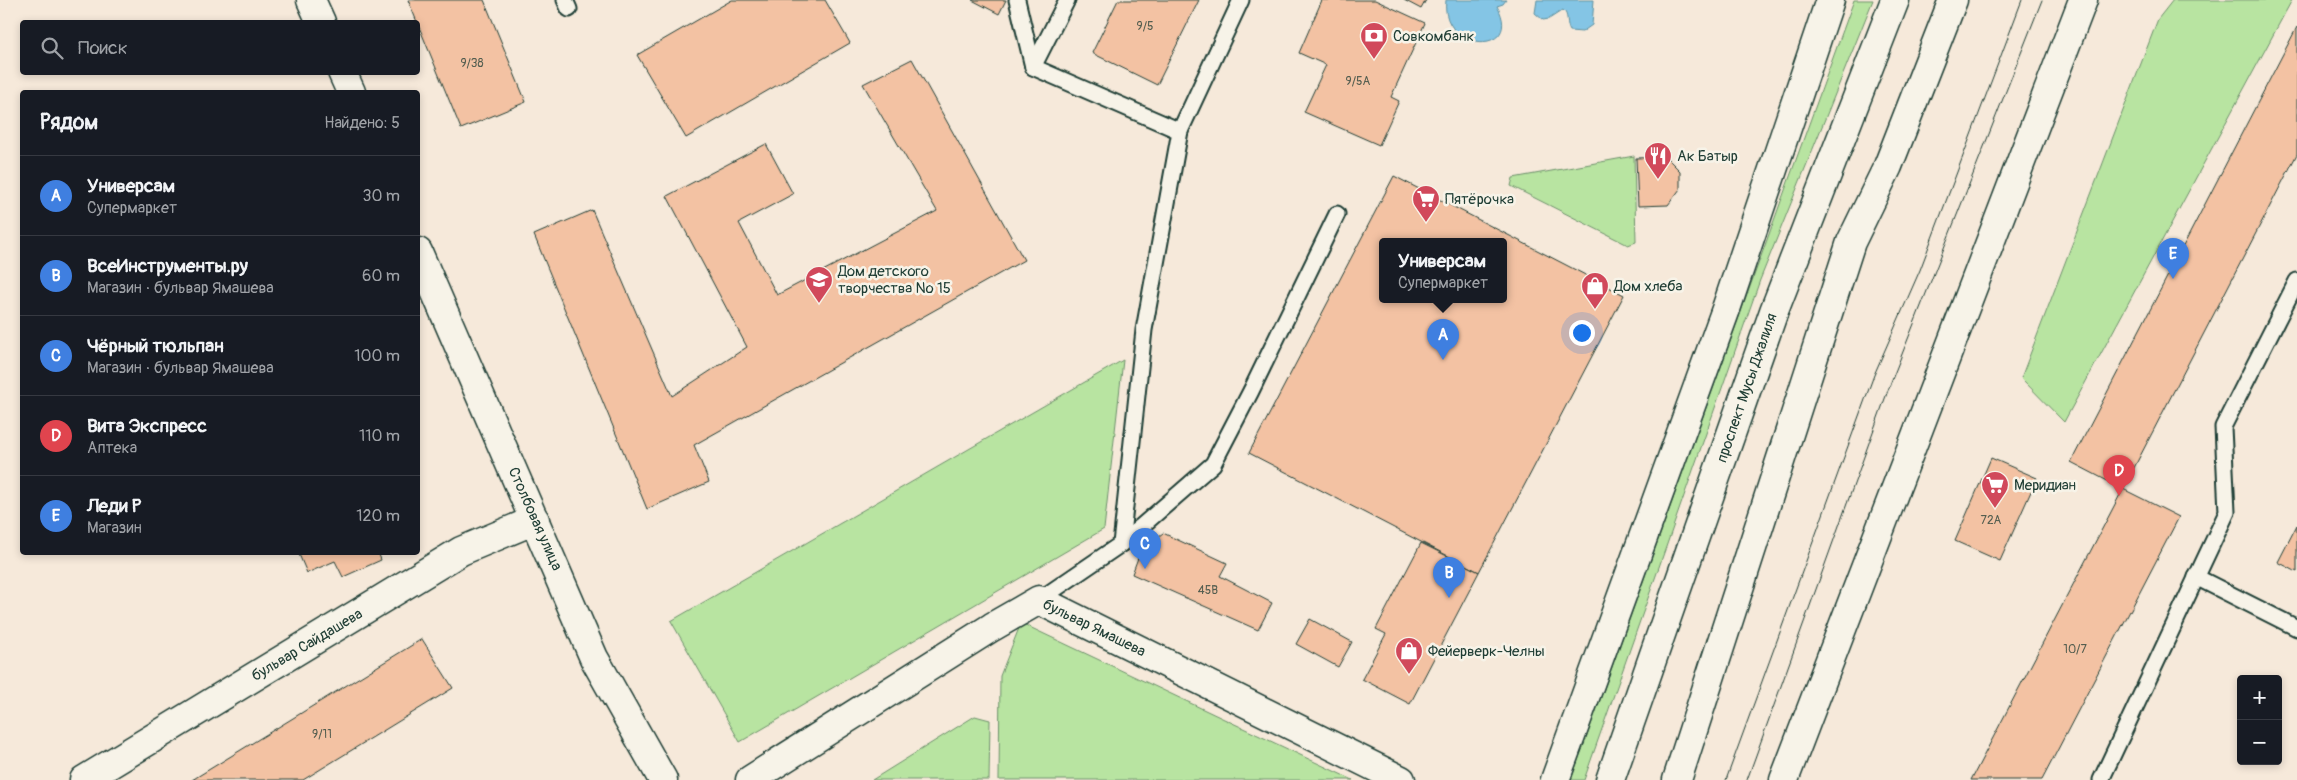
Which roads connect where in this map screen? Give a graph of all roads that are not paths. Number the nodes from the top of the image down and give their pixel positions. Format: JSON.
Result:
{"nodes":[{"id":1,"x":311,"y":0,"type":"edge"},
{"id":2,"x":1017,"y":0,"type":"edge"},
{"id":3,"x":1067,"y":0,"type":"edge"},
{"id":4,"x":1241,"y":0,"type":"edge"},
{"id":5,"x":1830,"y":0,"type":"edge"},
{"id":6,"x":1894,"y":0,"type":"edge"},
{"id":7,"x":1953,"y":0,"type":"edge"},
{"id":8,"x":2083,"y":0,"type":"edge"},
{"id":9,"x":320,"y":20,"type":"edge"},
{"id":10,"x":1032,"y":67,"type":"junction"},
{"id":11,"x":343,"y":75,"type":"edge"},
{"id":12,"x":350,"y":90,"type":"edge"},
{"id":13,"x":1180,"y":131,"type":"junction"},
{"id":14,"x":1336,"y":214,"type":"dead end"},
{"id":15,"x":420,"y":257,"type":"edge"},
{"id":16,"x":2297,"y":281,"type":"edge"},
{"id":17,"x":535,"y":520,"type":"junction"},
{"id":18,"x":1121,"y":544,"type":"junction"},
{"id":19,"x":2196,"y":577,"type":"junction"},
{"id":20,"x":1040,"y":600,"type":"junction"},
{"id":21,"x":2297,"y":628,"type":"edge"},
{"id":22,"x":84,"y":780,"type":"edge"},
{"id":23,"x":663,"y":780,"type":"edge"},
{"id":24,"x":750,"y":780,"type":"edge"},
{"id":25,"x":1401,"y":780,"type":"edge"},
{"id":26,"x":1555,"y":780,"type":"edge"},
{"id":27,"x":1610,"y":780,"type":"edge"},
{"id":28,"x":1677,"y":780,"type":"edge"},
{"id":29,"x":1784,"y":780,"type":"edge"},
{"id":30,"x":2101,"y":780,"type":"edge"}],
"edges":[{"from":1,"to":9,"type":"street"},
{"from":2,"to":10,"type":"lane"},
{"from":3,"to":10,"type":"lane"},
{"from":4,"to":13,"type":"lane"},
{"from":5,"to":26,"type":"street"},
{"from":6,"to":27,"type":"street","name":"проспект Мусы Джалиля"},
{"from":7,"to":28,"type":"street"},
{"from":8,"to":29,"type":"street"},
{"from":10,"to":13,"type":"lane"},
{"from":11,"to":12,"type":"street"},
{"from":13,"to":18,"type":"lane"},
{"from":14,"to":18,"type":"lane"},
{"from":15,"to":17,"type":"street","name":"Столбовая улица"},
{"from":16,"to":19,"type":"lane"},
{"from":17,"to":22,"type":"street","name":"бульвар Сайдашева"},
{"from":17,"to":23,"type":"street","name":"Столбовая улица"},
{"from":18,"to":20,"type":"lane"},
{"from":19,"to":21,"type":"lane"},
{"from":19,"to":30,"type":"lane"},
{"from":20,"to":24,"type":"street","name":"бульвар Ямашева"},
{"from":20,"to":25,"type":"street","name":"бульвар Ямашева"}]}
